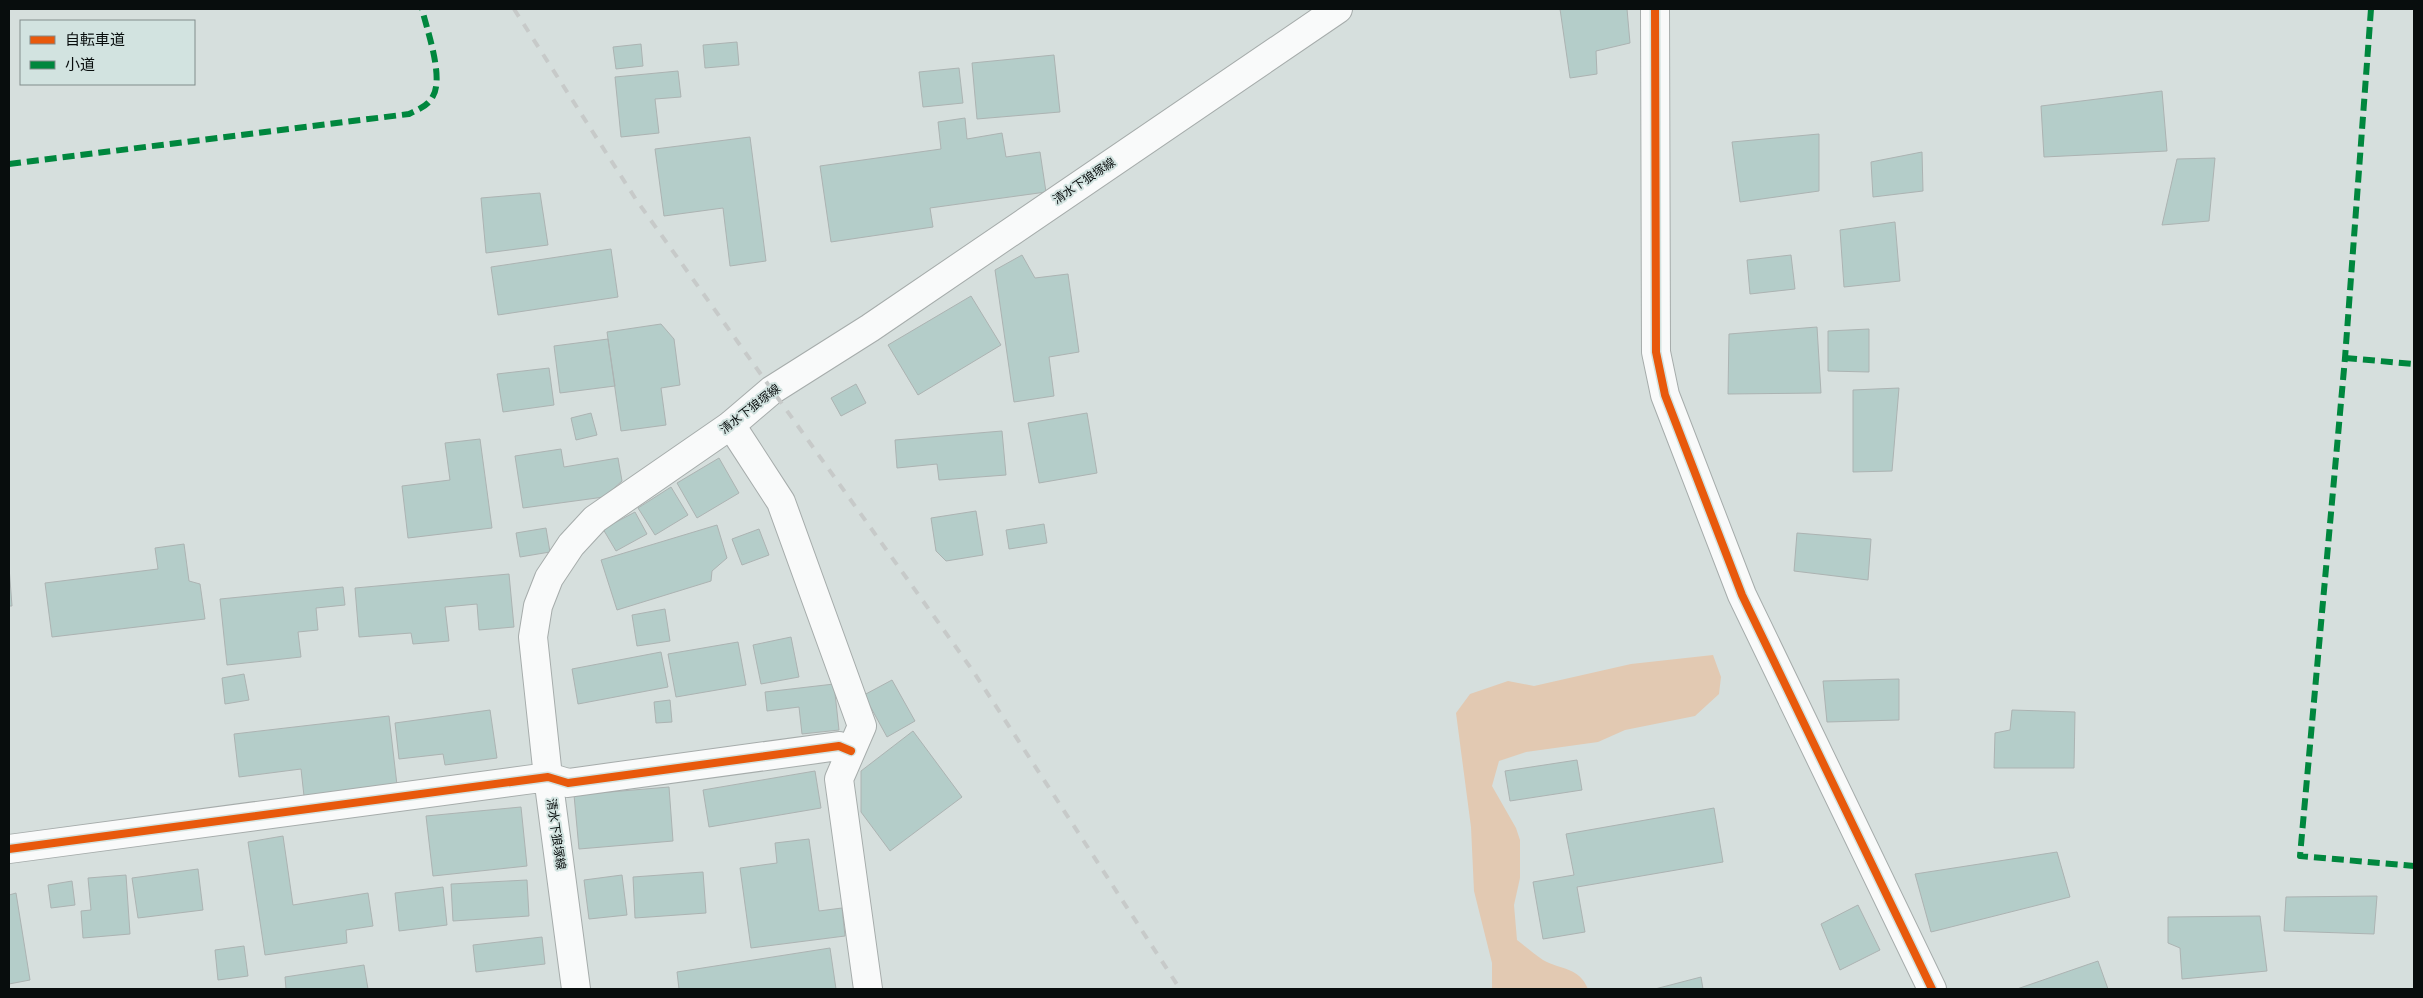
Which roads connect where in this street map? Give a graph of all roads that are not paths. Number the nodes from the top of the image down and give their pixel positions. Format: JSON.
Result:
{"nodes":[{"id":1,"x":1338,"y":9,"type":"edge"},
{"id":2,"x":1655,"y":9,"type":"edge"},
{"id":3,"x":731,"y":425,"type":"junction"},
{"id":4,"x":851,"y":751,"type":"junction"},
{"id":5,"x":548,"y":777,"type":"junction"},
{"id":6,"x":9,"y":850,"type":"edge"},
{"id":7,"x":576,"y":989,"type":"edge"},
{"id":8,"x":868,"y":989,"type":"edge"},
{"id":9,"x":1932,"y":989,"type":"edge"}],
"edges":[{"from":1,"to":3,"type":"street","name":"清水下狼塚線"},
{"from":2,"to":9,"type":"street"},
{"from":3,"to":4,"type":"street"},
{"from":3,"to":5,"type":"street","name":"清水下狼塚線"},
{"from":4,"to":5,"type":"street"},
{"from":4,"to":8,"type":"street"},
{"from":5,"to":6,"type":"street"},
{"from":5,"to":7,"type":"street","name":"清水下狼塚線"}]}
